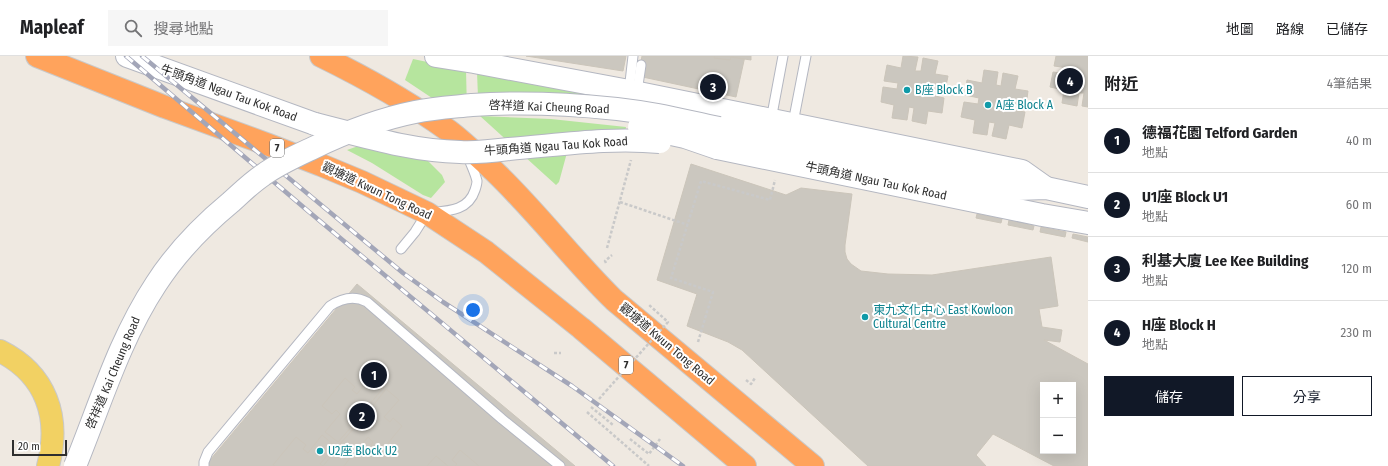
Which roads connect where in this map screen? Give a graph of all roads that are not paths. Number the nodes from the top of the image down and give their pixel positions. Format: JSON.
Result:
{"nodes":[{"id":1,"x":37,"y":56,"type":"edge"},
{"id":2,"x":127,"y":56,"type":"edge"},
{"id":3,"x":321,"y":56,"type":"edge"},
{"id":4,"x":436,"y":56,"type":"edge"},
{"id":5,"x":633,"y":56,"type":"edge"},
{"id":6,"x":783,"y":56,"type":"edge"},
{"id":7,"x":806,"y":56,"type":"edge"},
{"id":8,"x":641,"y":65,"type":"dead end"},
{"id":9,"x":633,"y":92,"type":"junction"},
{"id":10,"x":771,"y":120,"type":"junction"},
{"id":11,"x":793,"y":123,"type":"junction"},
{"id":12,"x":718,"y":138,"type":"junction"},
{"id":13,"x":463,"y":143,"type":"junction"},
{"id":14,"x":906,"y":177,"type":"junction"},
{"id":15,"x":1046,"y":188,"type":"junction"},
{"id":16,"x":1088,"y":197,"type":"edge"},
{"id":17,"x":427,"y":212,"type":"junction"},
{"id":18,"x":1088,"y":222,"type":"edge"},
{"id":19,"x":401,"y":249,"type":"dead end"},
{"id":20,"x":0,"y":350,"type":"edge"},
{"id":21,"x":48,"y":466,"type":"edge"},
{"id":22,"x":75,"y":466,"type":"edge"},
{"id":23,"x":85,"y":466,"type":"edge"},
{"id":24,"x":204,"y":466,"type":"edge"},
{"id":25,"x":560,"y":466,"type":"edge"},
{"id":26,"x":744,"y":466,"type":"edge"},
{"id":27,"x":813,"y":466,"type":"edge"}],
"edges":[{"from":1,"to":17,"type":"highway","name":"觀塘道 Kwun Tong Road","number":"7"},
{"from":2,"to":12,"type":"main road","name":"牛頭角道 Ngau Tau Kok Road","bridge":true},
{"from":3,"to":13,"type":"highway","name":"觀塘道 Kwun Tong Road"},
{"from":4,"to":9,"type":"main road","name":"牛頭角道 Ngau Tau Kok Road"},
{"from":5,"to":9,"type":"lane"},
{"from":6,"to":10,"type":"lane"},
{"from":7,"to":11,"type":"lane"},
{"from":8,"to":9,"type":"lane"},
{"from":9,"to":10,"type":"main road","name":"牛頭角道 Ngau Tau Kok Road"},
{"from":10,"to":11,"type":"main road","name":"牛頭角道 Ngau Tau Kok Road"},
{"from":11,"to":15,"type":"main road","name":"牛頭角道 Ngau Tau Kok Road"},
{"from":12,"to":14,"type":"main road","name":"牛頭角道 Ngau Tau Kok Road"},
{"from":12,"to":22,"type":"main road","name":"啓祥道 Kai Cheung Road","bridge":true},
{"from":12,"to":23,"type":"main road","name":"啓祥道 Kai Cheung Road","bridge":true},
{"from":13,"to":17,"type":"lane"},
{"from":13,"to":27,"type":"highway","name":"觀塘道 Kwun Tong Road"},
{"from":14,"to":15,"type":"main road","name":"牛頭角道 Ngau Tau Kok Road"},
{"from":14,"to":18,"type":"main road","name":"牛頭角道 Ngau Tau Kok Road"},
{"from":15,"to":16,"type":"main road","name":"牛頭角道 Ngau Tau Kok Road"},
{"from":17,"to":19,"type":"lane"},
{"from":17,"to":26,"type":"highway","name":"觀塘道 Kwun Tong Road","number":"7"},
{"from":20,"to":21,"type":"main road"},
{"from":24,"to":25,"type":"lane"}]}
